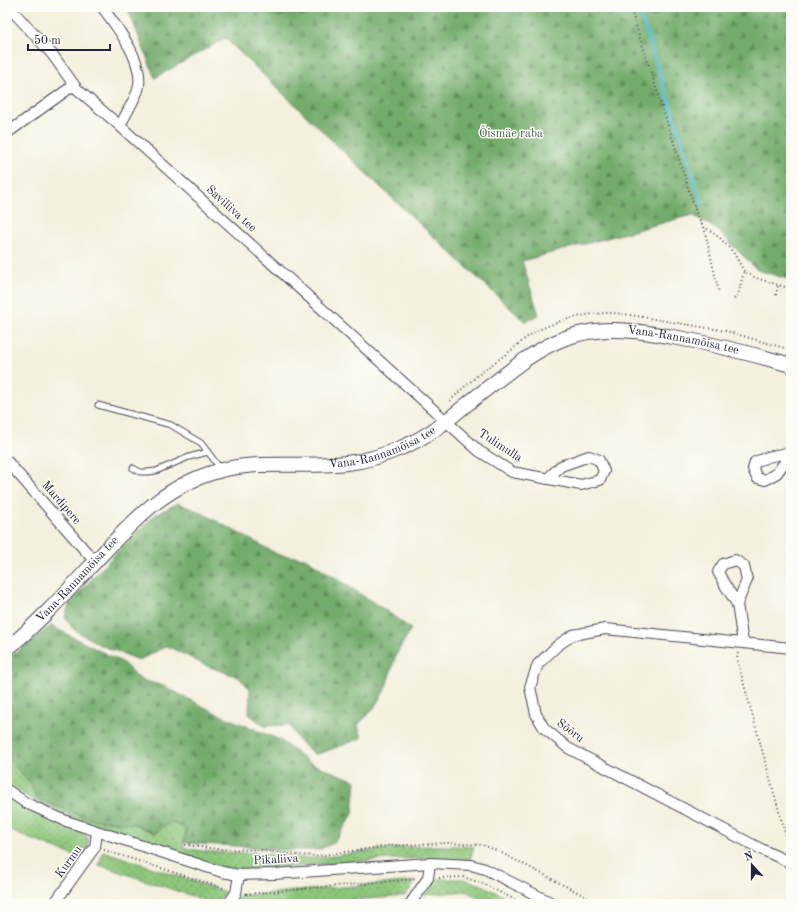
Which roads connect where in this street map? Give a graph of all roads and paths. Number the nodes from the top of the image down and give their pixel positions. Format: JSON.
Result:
{"nodes":[{"id":1,"x":9,"y":7,"type":"edge"},
{"id":2,"x":102,"y":7,"type":"edge"},
{"id":3,"x":630,"y":7,"type":"edge"},
{"id":4,"x":74,"y":85,"type":"junction"},
{"id":5,"x":120,"y":126,"type":"junction"},
{"id":6,"x":7,"y":133,"type":"edge"},
{"id":7,"x":703,"y":226,"type":"junction"},
{"id":8,"x":744,"y":271,"type":"junction"},
{"id":9,"x":778,"y":285,"type":"junction"},
{"id":10,"x":791,"y":289,"type":"edge"},
{"id":11,"x":719,"y":293,"type":"dead end"},
{"id":12,"x":776,"y":296,"type":"dead end"},
{"id":13,"x":734,"y":299,"type":"dead end"},
{"id":14,"x":791,"y":350,"type":"edge"},
{"id":15,"x":791,"y":365,"type":"edge"},
{"id":16,"x":98,"y":405,"type":"dead end"},
{"id":17,"x":442,"y":418,"type":"junction"},
{"id":18,"x":208,"y":452,"type":"junction"},
{"id":19,"x":7,"y":461,"type":"edge"},
{"id":20,"x":133,"y":468,"type":"dead end"},
{"id":21,"x":222,"y":470,"type":"junction"},
{"id":22,"x":547,"y":479,"type":"junction"},
{"id":23,"x":96,"y":562,"type":"junction"},
{"id":24,"x":737,"y":604,"type":"dead end"},
{"id":25,"x":743,"y":643,"type":"junction"},
{"id":26,"x":791,"y":648,"type":"edge"},
{"id":27,"x":7,"y":649,"type":"edge"},
{"id":28,"x":7,"y":790,"type":"edge"},
{"id":29,"x":97,"y":832,"type":"junction"},
{"id":30,"x":791,"y":854,"type":"edge"},
{"id":31,"x":430,"y":863,"type":"junction"},
{"id":32,"x":791,"y":863,"type":"edge"},
{"id":33,"x":240,"y":875,"type":"junction"},
{"id":34,"x":54,"y":904,"type":"edge"},
{"id":35,"x":228,"y":904,"type":"edge"},
{"id":36,"x":410,"y":904,"type":"edge"},
{"id":37,"x":554,"y":904,"type":"edge"}],
"edges":[{"from":1,"to":4,"type":"street","name":"Saviliiva tee"},
{"from":2,"to":5,"type":"street"},
{"from":3,"to":7,"type":"path"},
{"from":4,"to":5,"type":"street","name":"Saviliiva tee"},
{"from":4,"to":6,"type":"street"},
{"from":5,"to":17,"type":"street","name":"Saviliiva tee"},
{"from":7,"to":8,"type":"path"},
{"from":7,"to":11,"type":"path"},
{"from":8,"to":9,"type":"path"},
{"from":8,"to":13,"type":"path"},
{"from":9,"to":10,"type":"path"},
{"from":9,"to":12,"type":"path"},
{"from":14,"to":17,"type":"path"},
{"from":15,"to":17,"type":"street","name":"Vana-Rannamõisa tee"},
{"from":16,"to":18,"type":"lane"},
{"from":17,"to":21,"type":"street","name":"Vana-Rannamõisa tee"},
{"from":17,"to":22,"type":"street","name":"Tulimulla"},
{"from":18,"to":20,"type":"lane"},
{"from":18,"to":21,"type":"lane"},
{"from":19,"to":23,"type":"street","name":"Mardipere"},
{"from":21,"to":23,"type":"street","name":"Vana-Rannamõisa tee"},
{"from":22,"to":22,"type":"street","name":"Tulimulla"},
{"from":23,"to":27,"type":"street","name":"Vana-Rannamõisa tee"},
{"from":24,"to":25,"type":"street"},
{"from":25,"to":26,"type":"street","name":"Sõõru"},
{"from":25,"to":30,"type":"path"},
{"from":25,"to":32,"type":"street","name":"Sõõru"},
{"from":28,"to":29,"type":"street","name":"Pikaliiva"},
{"from":29,"to":33,"type":"street","name":"Pikaliiva"},
{"from":29,"to":34,"type":"street","name":"Kurmu"},
{"from":31,"to":33,"type":"street","name":"Pikaliiva"},
{"from":31,"to":36,"type":"street"},
{"from":31,"to":37,"type":"street","name":"Pikaliiva"},
{"from":33,"to":35,"type":"street"}]}
